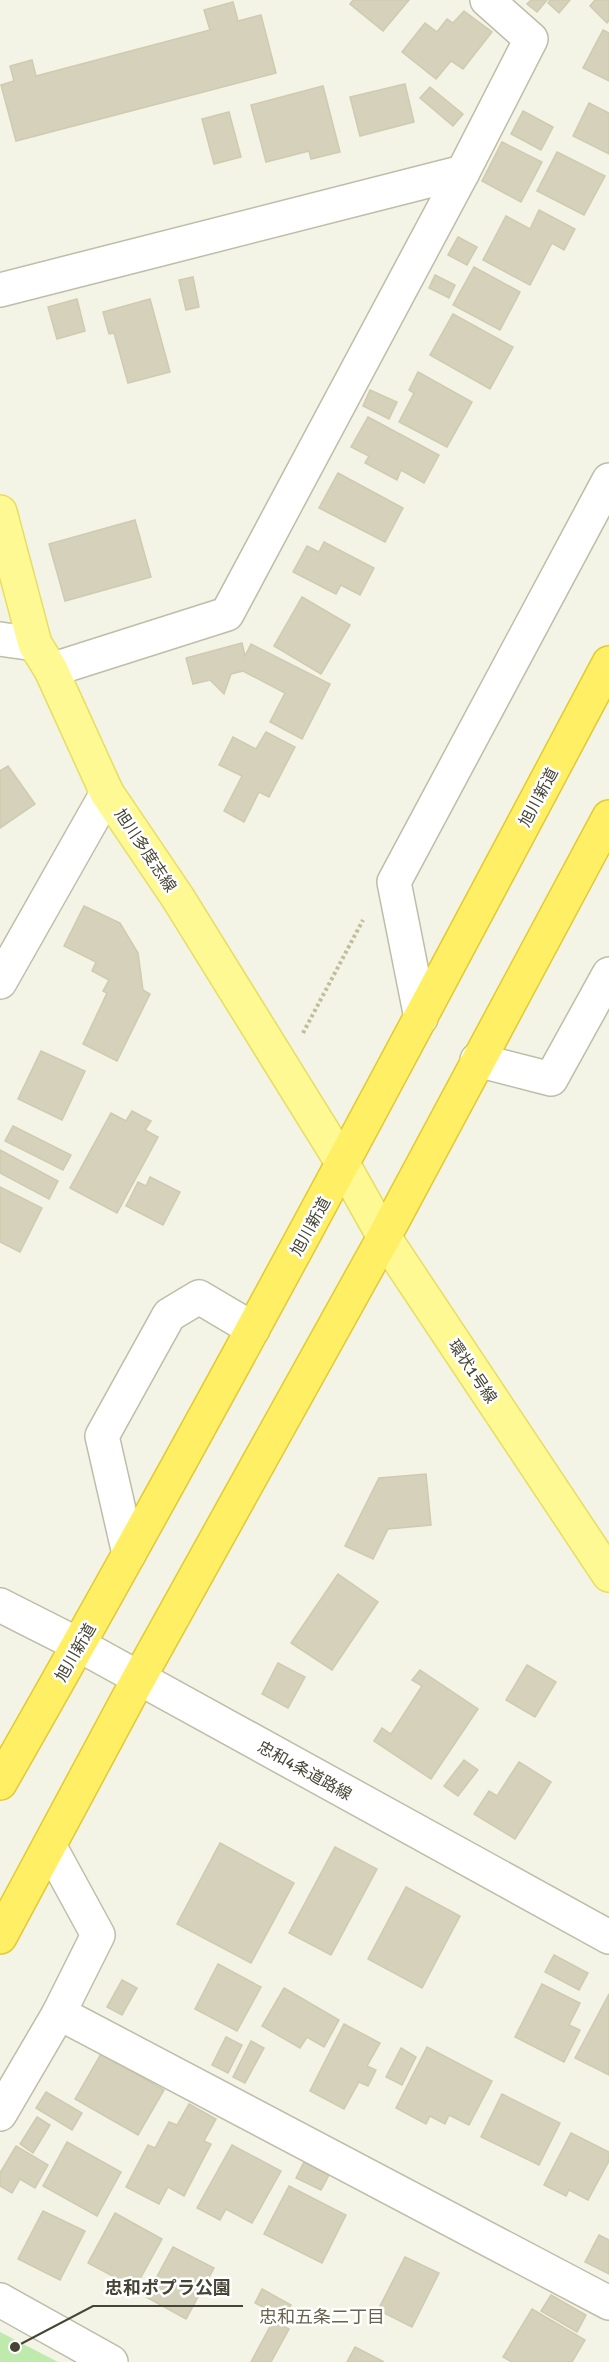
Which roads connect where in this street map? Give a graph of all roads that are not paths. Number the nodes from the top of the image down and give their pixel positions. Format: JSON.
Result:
{"nodes":[{"id":1,"x":487,"y":0,"type":"edge"},
{"id":2,"x":463,"y":172,"type":"junction"},
{"id":3,"x":0,"y":290,"type":"edge"},
{"id":4,"x":609,"y":480,"type":"edge"},
{"id":5,"x":0,"y":512,"type":"edge"},
{"id":6,"x":0,"y":639,"type":"edge"},
{"id":7,"x":43,"y":657,"type":"junction"},
{"id":8,"x":609,"y":663,"type":"edge"},
{"id":9,"x":107,"y":793,"type":"junction"},
{"id":10,"x":609,"y":817,"type":"edge"},
{"id":11,"x":11,"y":936,"type":"edge"},
{"id":12,"x":609,"y":974,"type":"edge"},
{"id":13,"x":0,"y":982,"type":"edge"},
{"id":14,"x":421,"y":1018,"type":"junction"},
{"id":15,"x":477,"y":1060,"type":"junction"},
{"id":16,"x":343,"y":1164,"type":"junction"},
{"id":17,"x":384,"y":1237,"type":"junction"},
{"id":18,"x":253,"y":1329,"type":"junction"},
{"id":19,"x":129,"y":1554,"type":"junction"},
{"id":20,"x":609,"y":1575,"type":"edge"},
{"id":21,"x":0,"y":1605,"type":"edge"},
{"id":22,"x":79,"y":1645,"type":"junction"},
{"id":23,"x":139,"y":1678,"type":"junction"},
{"id":24,"x":0,"y":1783,"type":"edge"},
{"id":25,"x":50,"y":1847,"type":"junction"},
{"id":26,"x":0,"y":1937,"type":"edge"},
{"id":27,"x":609,"y":1937,"type":"edge"},
{"id":28,"x":59,"y":2013,"type":"junction"},
{"id":29,"x":0,"y":2114,"type":"edge"},
{"id":30,"x":0,"y":2300,"type":"edge"},
{"id":31,"x":609,"y":2303,"type":"edge"},
{"id":32,"x":111,"y":2362,"type":"edge"}],
"edges":[{"from":1,"to":2,"type":"street"},
{"from":2,"to":3,"type":"street"},
{"from":2,"to":7,"type":"street"},
{"from":4,"to":14,"type":"street"},
{"from":5,"to":7,"type":"main road","name":"旭川多度志線"},
{"from":6,"to":7,"type":"street"},
{"from":7,"to":9,"type":"main road","name":"旭川多度志線"},
{"from":8,"to":14,"type":"highway","name":"旭川新道"},
{"from":9,"to":11,"type":"street"},
{"from":9,"to":16,"type":"main road","name":"旭川多度志線"},
{"from":10,"to":15,"type":"highway"},
{"from":11,"to":13,"type":"street"},
{"from":12,"to":15,"type":"street"},
{"from":14,"to":16,"type":"highway","name":"旭川新道"},
{"from":15,"to":17,"type":"highway"},
{"from":16,"to":17,"type":"main road","name":"環状1号線"},
{"from":16,"to":18,"type":"highway","name":"旭川新道"},
{"from":17,"to":20,"type":"main road","name":"環状1号線"},
{"from":17,"to":23,"type":"highway"},
{"from":18,"to":19,"type":"highway","name":"旭川新道"},
{"from":18,"to":19,"type":"street"},
{"from":19,"to":22,"type":"highway","name":"旭川新道"},
{"from":21,"to":22,"type":"street","name":"忠和4条道路線"},
{"from":22,"to":23,"type":"street","name":"忠和4条道路線"},
{"from":22,"to":24,"type":"highway","name":"旭川新道"},
{"from":23,"to":25,"type":"highway"},
{"from":23,"to":27,"type":"street","name":"忠和4条道路線"},
{"from":25,"to":26,"type":"highway"},
{"from":25,"to":28,"type":"street"},
{"from":28,"to":29,"type":"street"},
{"from":28,"to":31,"type":"street"},
{"from":30,"to":32,"type":"street"}]}
